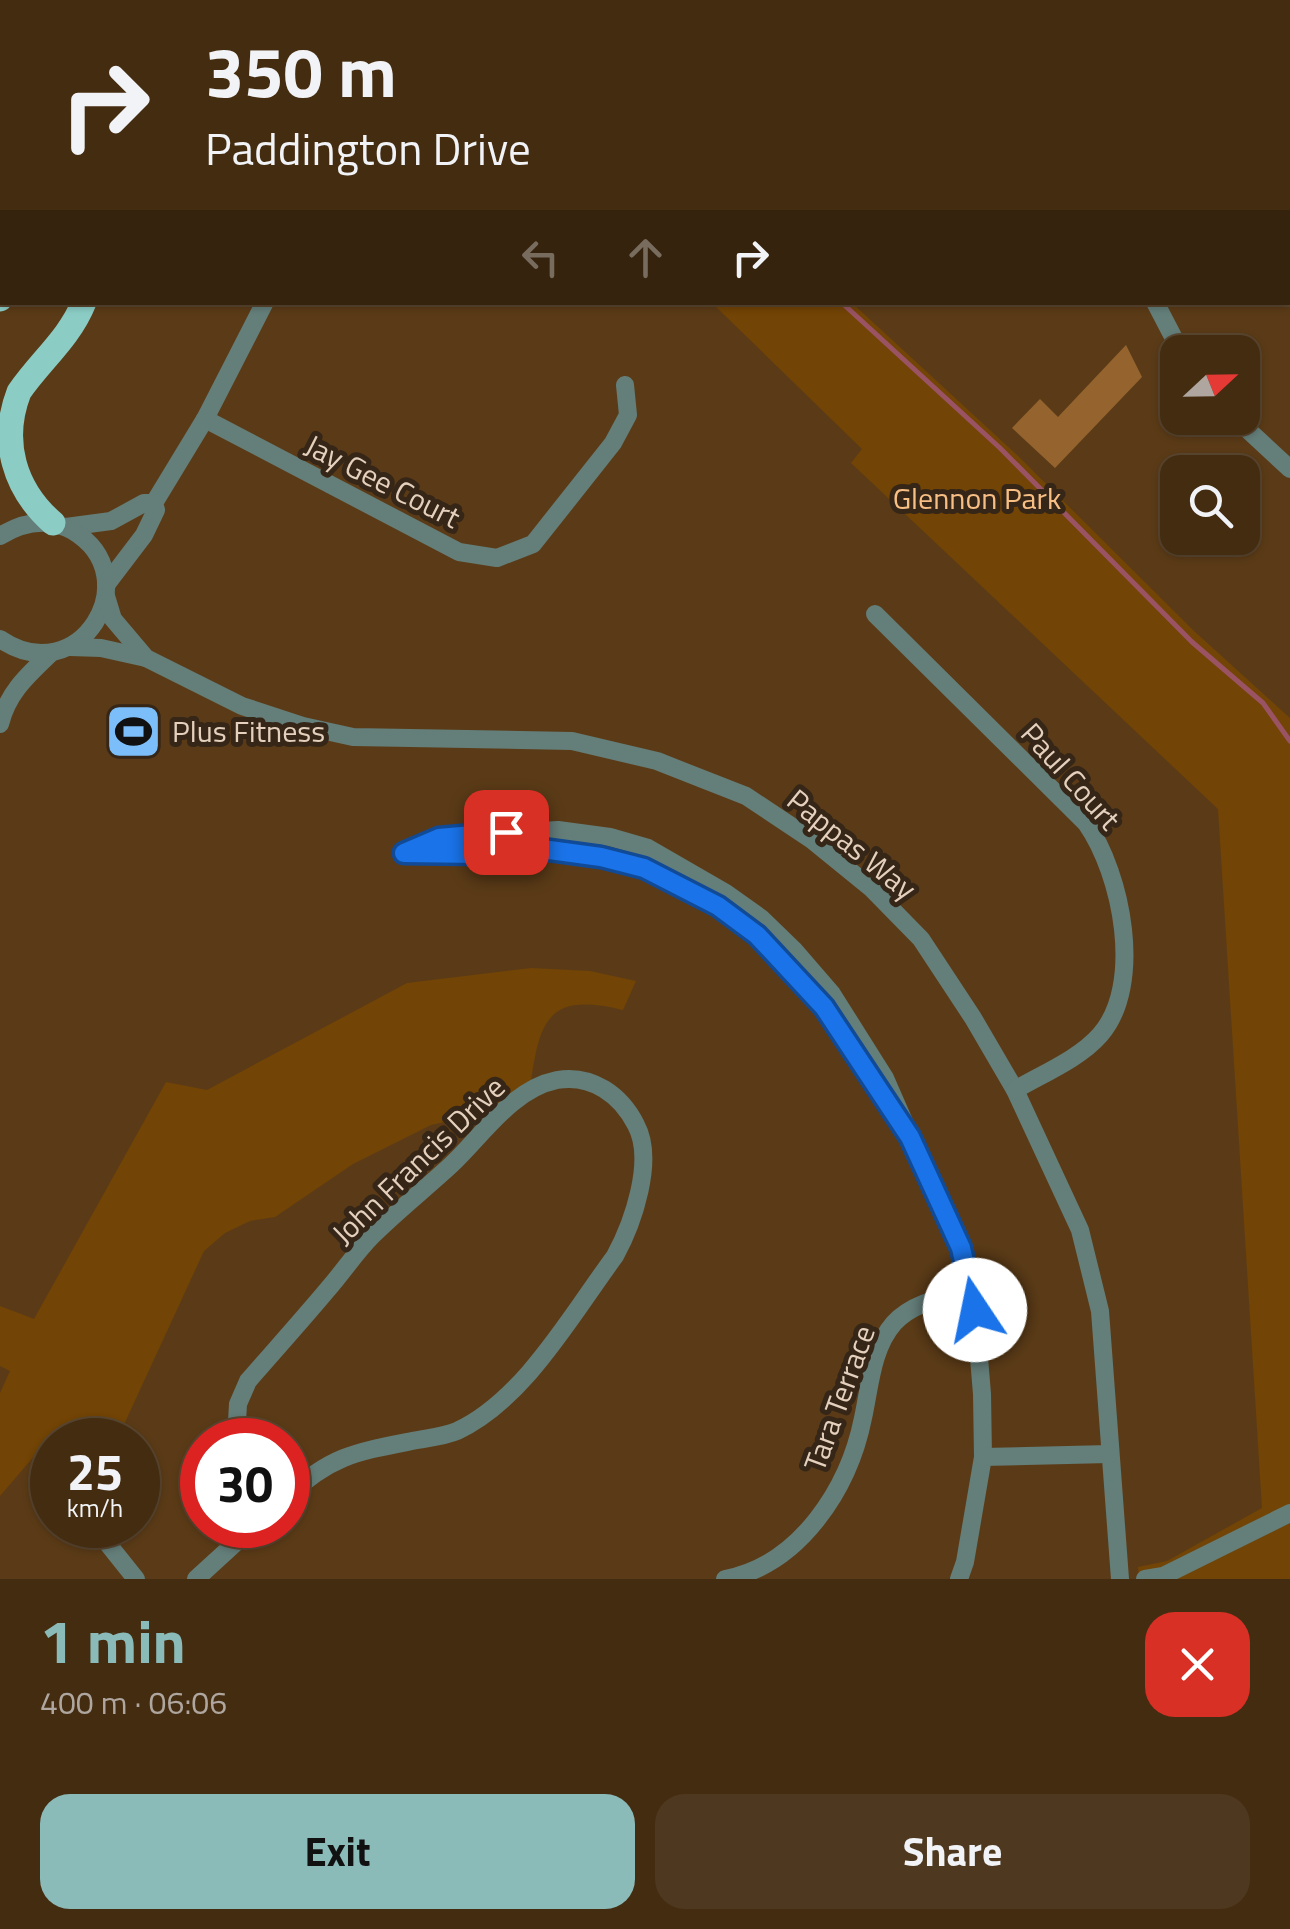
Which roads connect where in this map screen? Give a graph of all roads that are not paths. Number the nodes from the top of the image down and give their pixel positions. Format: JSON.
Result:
{"nodes":[{"id":1,"x":83,"y":305,"type":"edge"},
{"id":2,"x":264,"y":305,"type":"edge"},
{"id":3,"x":1157,"y":305,"type":"edge"},
{"id":4,"x":1172,"y":335,"type":"edge"},
{"id":5,"x":625,"y":385,"type":"dead end"},
{"id":6,"x":205,"y":418,"type":"junction"},
{"id":7,"x":1253,"y":435,"type":"edge"},
{"id":8,"x":1290,"y":469,"type":"edge"},
{"id":9,"x":154,"y":503,"type":"junction"},
{"id":10,"x":9,"y":524,"type":"edge"},
{"id":11,"x":59,"y":525,"type":"junction"},
{"id":12,"x":0,"y":536,"type":"edge"},
{"id":13,"x":106,"y":590,"type":"junction"},
{"id":14,"x":875,"y":614,"type":"dead end"},
{"id":15,"x":0,"y":639,"type":"edge"},
{"id":16,"x":70,"y":648,"type":"junction"},
{"id":17,"x":50,"y":654,"type":"junction"},
{"id":18,"x":146,"y":658,"type":"junction"},
{"id":19,"x":0,"y":724,"type":"edge"},
{"id":20,"x":1015,"y":1090,"type":"junction"},
{"id":21,"x":910,"y":1137,"type":"junction"},
{"id":22,"x":972,"y":1290,"type":"junction"},
{"id":23,"x":237,"y":1418,"type":"edge"},
{"id":24,"x":1109,"y":1454,"type":"junction"},
{"id":25,"x":983,"y":1457,"type":"junction"},
{"id":26,"x":310,"y":1475,"type":"edge"},
{"id":27,"x":1290,"y":1513,"type":"edge"},
{"id":28,"x":111,"y":1548,"type":"edge"},
{"id":29,"x":230,"y":1548,"type":"edge"},
{"id":30,"x":136,"y":1579,"type":"edge"},
{"id":31,"x":196,"y":1579,"type":"edge"},
{"id":32,"x":726,"y":1579,"type":"edge"},
{"id":33,"x":958,"y":1579,"type":"edge"},
{"id":34,"x":1120,"y":1579,"type":"edge"},
{"id":35,"x":1145,"y":1579,"type":"edge"}],
"edges":[{"from":1,"to":11,"type":"highway"},
{"from":2,"to":6,"type":"street"},
{"from":3,"to":4,"type":"street"},
{"from":5,"to":6,"type":"street","name":"Jay Gee Court"},
{"from":6,"to":9,"type":"street"},
{"from":7,"to":8,"type":"street"},
{"from":9,"to":11,"type":"street"},
{"from":9,"to":13,"type":"street"},
{"from":10,"to":11,"type":"street"},
{"from":10,"to":12,"type":"street"},
{"from":11,"to":13,"type":"street","name":"Pappas Way"},
{"from":13,"to":16,"type":"street"},
{"from":13,"to":18,"type":"street","name":"Pappas Way"},
{"from":14,"to":20,"type":"street","name":"Paul Court"},
{"from":15,"to":17,"type":"street"},
{"from":16,"to":17,"type":"street"},
{"from":16,"to":18,"type":"street","name":"Pappas Way"},
{"from":17,"to":19,"type":"street"},
{"from":18,"to":20,"type":"street","name":"Pappas Way"},
{"from":20,"to":24,"type":"street","name":"Pappas Way"},
{"from":21,"to":21,"type":"street"},
{"from":21,"to":22,"type":"street"},
{"from":22,"to":25,"type":"street"},
{"from":22,"to":32,"type":"street","name":"Tara Terrace"},
{"from":23,"to":26,"type":"street","name":"John Francis Drive"},
{"from":24,"to":25,"type":"street"},
{"from":24,"to":34,"type":"street","name":"Pappas Way"},
{"from":25,"to":33,"type":"street"},
{"from":27,"to":35,"type":"street"},
{"from":28,"to":30,"type":"street"},
{"from":29,"to":31,"type":"street"}]}
